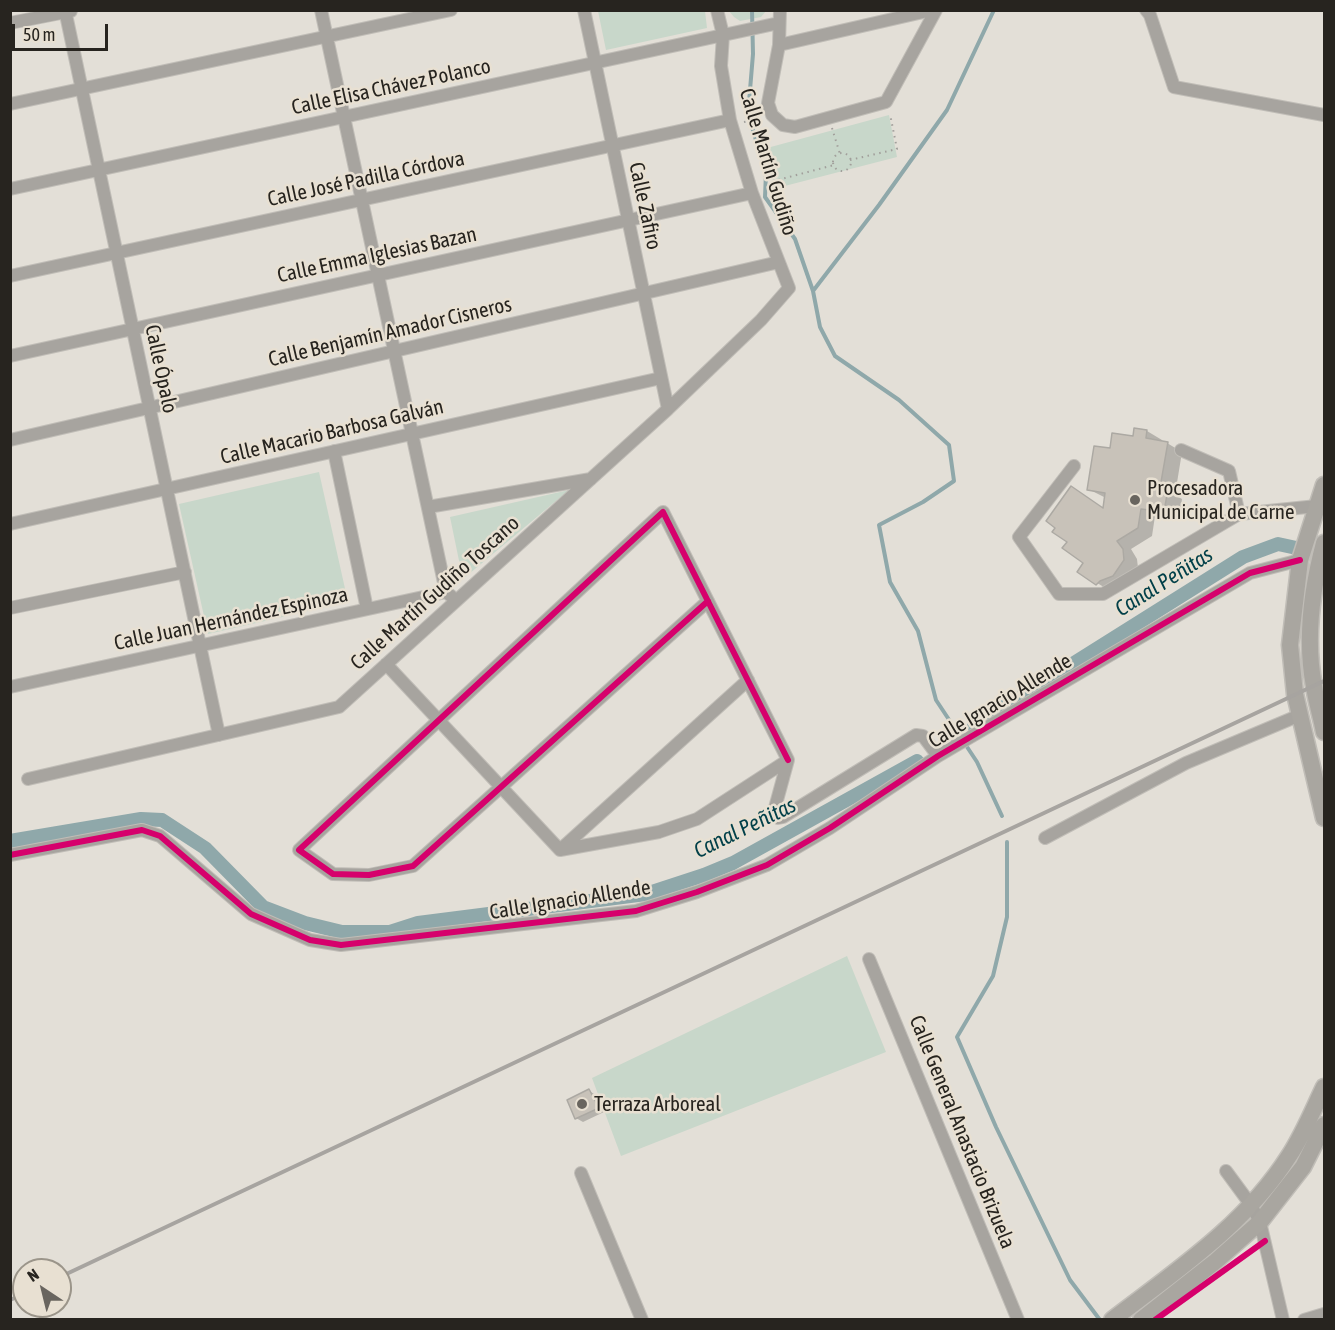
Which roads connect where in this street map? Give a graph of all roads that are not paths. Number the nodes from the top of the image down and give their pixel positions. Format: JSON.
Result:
{"nodes":[{"id":1,"x":321,"y":10,"type":"edge"},
{"id":2,"x":451,"y":10,"type":"edge"},
{"id":3,"x":584,"y":10,"type":"edge"},
{"id":4,"x":717,"y":10,"type":"edge"},
{"id":5,"x":932,"y":10,"type":"edge"},
{"id":6,"x":936,"y":10,"type":"edge"},
{"id":7,"x":1146,"y":10,"type":"edge"},
{"id":8,"x":67,"y":11,"type":"edge"},
{"id":9,"x":780,"y":16,"type":"edge"},
{"id":10,"x":10,"y":23,"type":"edge"},
{"id":11,"x":723,"y":35,"type":"junction"},
{"id":12,"x":327,"y":37,"type":"junction"},
{"id":13,"x":779,"y":45,"type":"junction"},
{"id":14,"x":595,"y":63,"type":"junction"},
{"id":15,"x":82,"y":89,"type":"junction"},
{"id":16,"x":10,"y":104,"type":"edge"},
{"id":17,"x":1324,"y":115,"type":"edge"},
{"id":18,"x":344,"y":117,"type":"junction"},
{"id":19,"x":736,"y":122,"type":"junction"},
{"id":20,"x":612,"y":146,"type":"junction"},
{"id":21,"x":99,"y":170,"type":"junction"},
{"id":22,"x":10,"y":189,"type":"edge"},
{"id":23,"x":752,"y":193,"type":"junction"},
{"id":24,"x":362,"y":200,"type":"junction"},
{"id":25,"x":628,"y":220,"type":"junction"},
{"id":26,"x":117,"y":253,"type":"junction"},
{"id":27,"x":778,"y":261,"type":"junction"},
{"id":28,"x":378,"y":275,"type":"junction"},
{"id":29,"x":10,"y":276,"type":"edge"},
{"id":30,"x":789,"y":288,"type":"joint"},
{"id":31,"x":643,"y":293,"type":"junction"},
{"id":32,"x":133,"y":329,"type":"junction"},
{"id":33,"x":394,"y":351,"type":"junction"},
{"id":34,"x":10,"y":356,"type":"edge"},
{"id":35,"x":662,"y":378,"type":"junction"},
{"id":36,"x":150,"y":408,"type":"junction"},
{"id":37,"x":668,"y":409,"type":"junction"},
{"id":38,"x":412,"y":434,"type":"junction"},
{"id":39,"x":10,"y":440,"type":"edge"},
{"id":40,"x":1181,"y":450,"type":"dead end"},
{"id":41,"x":334,"y":451,"type":"junction"},
{"id":42,"x":1074,"y":466,"type":"dead end"},
{"id":43,"x":591,"y":478,"type":"junction"},
{"id":44,"x":1324,"y":485,"type":"edge"},
{"id":45,"x":167,"y":489,"type":"junction"},
{"id":46,"x":1321,"y":506,"type":"edge"},
{"id":47,"x":428,"y":507,"type":"junction"},
{"id":48,"x":1239,"y":514,"type":"junction"},
{"id":49,"x":10,"y":524,"type":"edge"},
{"id":50,"x":1324,"y":543,"type":"edge"},
{"id":51,"x":1302,"y":552,"type":"junction"},
{"id":52,"x":185,"y":572,"type":"junction"},
{"id":53,"x":446,"y":592,"type":"junction"},
{"id":54,"x":456,"y":600,"type":"junction"},
{"id":55,"x":708,"y":601,"type":"junction"},
{"id":56,"x":10,"y":608,"type":"edge"},
{"id":57,"x":367,"y":609,"type":"junction"},
{"id":58,"x":200,"y":646,"type":"junction"},
{"id":59,"x":386,"y":664,"type":"junction"},
{"id":60,"x":748,"y":680,"type":"junction"},
{"id":61,"x":10,"y":687,"type":"edge"},
{"id":62,"x":1300,"y":715,"type":"junction"},
{"id":63,"x":439,"y":721,"type":"junction"},
{"id":64,"x":1324,"y":732,"type":"edge"},
{"id":65,"x":219,"y":735,"type":"junction"},
{"id":66,"x":943,"y":753,"type":"junction"},
{"id":67,"x":788,"y":760,"type":"junction"},
{"id":68,"x":28,"y":778,"type":"dead end"},
{"id":69,"x":501,"y":787,"type":"junction"},
{"id":70,"x":1324,"y":818,"type":"edge"},
{"id":71,"x":1046,"y":838,"type":"dead end"},
{"id":72,"x":560,"y":850,"type":"junction"},
{"id":73,"x":10,"y":855,"type":"edge"},
{"id":74,"x":869,"y":959,"type":"dead end"},
{"id":75,"x":1324,"y":1087,"type":"edge"},
{"id":76,"x":1324,"y":1125,"type":"edge"},
{"id":77,"x":1226,"y":1171,"type":"dead end"},
{"id":78,"x":581,"y":1173,"type":"dead end"},
{"id":79,"x":1251,"y":1205,"type":"junction"},
{"id":80,"x":1260,"y":1222,"type":"junction"},
{"id":81,"x":1324,"y":1314,"type":"edge"},
{"id":82,"x":642,"y":1320,"type":"edge"},
{"id":83,"x":1018,"y":1320,"type":"edge"},
{"id":84,"x":1112,"y":1320,"type":"edge"},
{"id":85,"x":1141,"y":1320,"type":"edge"},
{"id":86,"x":1283,"y":1320,"type":"edge"},
{"id":87,"x":1304,"y":1320,"type":"edge"}],
"edges":[{"from":1,"to":12,"type":"street"},
{"from":2,"to":12,"type":"street"},
{"from":3,"to":14,"type":"street","name":"Calle Zafiro"},
{"from":4,"to":11,"type":"street","name":"Calle Martín Gudiño"},
{"from":5,"to":13,"type":"street"},
{"from":6,"to":13,"type":"street"},
{"from":7,"to":17,"type":"street"},
{"from":8,"to":10,"type":"street"},
{"from":8,"to":15,"type":"street","name":"Calle Ópalo"},
{"from":9,"to":11,"type":"street","name":"Calle Elisa Chávez Polanco"},
{"from":9,"to":13,"type":"street"},
{"from":11,"to":14,"type":"street","name":"Calle Elisa Chávez Polanco"},
{"from":11,"to":19,"type":"street","name":"Calle Martín Gudiño"},
{"from":12,"to":15,"type":"street"},
{"from":12,"to":18,"type":"street"},
{"from":14,"to":18,"type":"street","name":"Calle Elisa Chávez Polanco"},
{"from":14,"to":20,"type":"street","name":"Calle Zafiro"},
{"from":15,"to":16,"type":"street"},
{"from":15,"to":21,"type":"street","name":"Calle Ópalo"},
{"from":18,"to":21,"type":"street","name":"Calle Elisa Chávez Polanco"},
{"from":18,"to":24,"type":"street"},
{"from":19,"to":20,"type":"street","name":"Calle José Padilla Córdova"},
{"from":19,"to":23,"type":"street","name":"Calle Martín Gudiño"},
{"from":20,"to":24,"type":"street","name":"Calle José Padilla Córdova"},
{"from":20,"to":25,"type":"street","name":"Calle Zafiro"},
{"from":21,"to":22,"type":"street","name":"Calle Elisa Chávez Polanco"},
{"from":21,"to":26,"type":"street","name":"Calle Ópalo"},
{"from":23,"to":25,"type":"street","name":"Calle Emma Iglesias Bazan"},
{"from":23,"to":27,"type":"street","name":"Calle Martín Gudiño"},
{"from":24,"to":26,"type":"street","name":"Calle José Padilla Córdova"},
{"from":24,"to":28,"type":"street"},
{"from":25,"to":28,"type":"street","name":"Calle Emma Iglesias Bazan"},
{"from":25,"to":31,"type":"street","name":"Calle Zafiro"},
{"from":26,"to":29,"type":"street","name":"Calle José Padilla Córdova"},
{"from":26,"to":32,"type":"street","name":"Calle Ópalo"},
{"from":27,"to":30,"type":"street","name":"Calle Martín Gudiño"},
{"from":27,"to":31,"type":"street","name":"Calle Benjamín Amador Cisneros"},
{"from":28,"to":32,"type":"street","name":"Calle Emma Iglesias Bazan"},
{"from":28,"to":33,"type":"street"},
{"from":30,"to":37,"type":"street","name":"Calle Martín Gudiño Toscano"},
{"from":31,"to":33,"type":"street","name":"Calle Benjamín Amador Cisneros"},
{"from":31,"to":35,"type":"street","name":"Calle Zafiro"},
{"from":32,"to":34,"type":"street","name":"Calle Emma Iglesias Bazan"},
{"from":32,"to":36,"type":"street","name":"Calle Ópalo"},
{"from":33,"to":36,"type":"street","name":"Calle Benjamín Amador Cisneros"},
{"from":33,"to":38,"type":"street"},
{"from":35,"to":37,"type":"street","name":"Calle Zafiro"},
{"from":35,"to":38,"type":"street","name":"Calle Macario Barbosa Galván"},
{"from":36,"to":39,"type":"street","name":"Calle Benjamín Amador Cisneros"},
{"from":36,"to":45,"type":"street","name":"Calle Ópalo"},
{"from":37,"to":43,"type":"street","name":"Calle Martín Gudiño Toscano"},
{"from":38,"to":41,"type":"street","name":"Calle Macario Barbosa Galván"},
{"from":38,"to":47,"type":"street"},
{"from":40,"to":48,"type":"street"},
{"from":41,"to":45,"type":"street","name":"Calle Macario Barbosa Galván"},
{"from":41,"to":57,"type":"street"},
{"from":42,"to":48,"type":"street"},
{"from":43,"to":47,"type":"street"},
{"from":43,"to":54,"type":"street","name":"Calle Martín Gudiño Toscano"},
{"from":44,"to":46,"type":"main road"},
{"from":45,"to":49,"type":"street","name":"Calle Macario Barbosa Galván"},
{"from":45,"to":52,"type":"street","name":"Calle Ópalo"},
{"from":46,"to":48,"type":"street"},
{"from":46,"to":51,"type":"main road"},
{"from":47,"to":53,"type":"street"},
{"from":50,"to":64,"type":"main road"},
{"from":51,"to":62,"type":"main road"},
{"from":51,"to":66,"type":"street","name":"Calle Ignacio Allende"},
{"from":52,"to":56,"type":"street"},
{"from":52,"to":58,"type":"street","name":"Calle Ópalo"},
{"from":53,"to":54,"type":"street"},
{"from":53,"to":57,"type":"street","name":"Calle Juan Hernández Espinoza"},
{"from":54,"to":59,"type":"street","name":"Calle Martín Gudiño Toscano"},
{"from":55,"to":60,"type":"street"},
{"from":55,"to":63,"type":"street"},
{"from":55,"to":69,"type":"street"},
{"from":57,"to":58,"type":"street","name":"Calle Juan Hernández Espinoza"},
{"from":58,"to":61,"type":"street","name":"Calle Juan Hernández Espinoza"},
{"from":58,"to":65,"type":"street","name":"Calle Ópalo"},
{"from":59,"to":63,"type":"street"},
{"from":59,"to":65,"type":"street","name":"Calle Martín Gudiño Toscano"},
{"from":60,"to":67,"type":"street"},
{"from":60,"to":72,"type":"street"},
{"from":62,"to":70,"type":"main road"},
{"from":62,"to":71,"type":"street"},
{"from":63,"to":69,"type":"street"},
{"from":63,"to":69,"type":"street"},
{"from":65,"to":68,"type":"street","name":"Calle Martín Gudiño Toscano"},
{"from":66,"to":67,"type":"street"},
{"from":66,"to":73,"type":"street","name":"Calle Ignacio Allende"},
{"from":67,"to":72,"type":"street"},
{"from":69,"to":72,"type":"street"},
{"from":74,"to":83,"type":"street","name":"Calle General Anastacio Brizuela"},
{"from":75,"to":79,"type":"main road"},
{"from":76,"to":80,"type":"main road"},
{"from":77,"to":79,"type":"street"},
{"from":78,"to":82,"type":"street"},
{"from":79,"to":80,"type":"street"},
{"from":79,"to":84,"type":"main road"},
{"from":80,"to":85,"type":"main road"},
{"from":80,"to":86,"type":"street"},
{"from":81,"to":87,"type":"street"}]}
